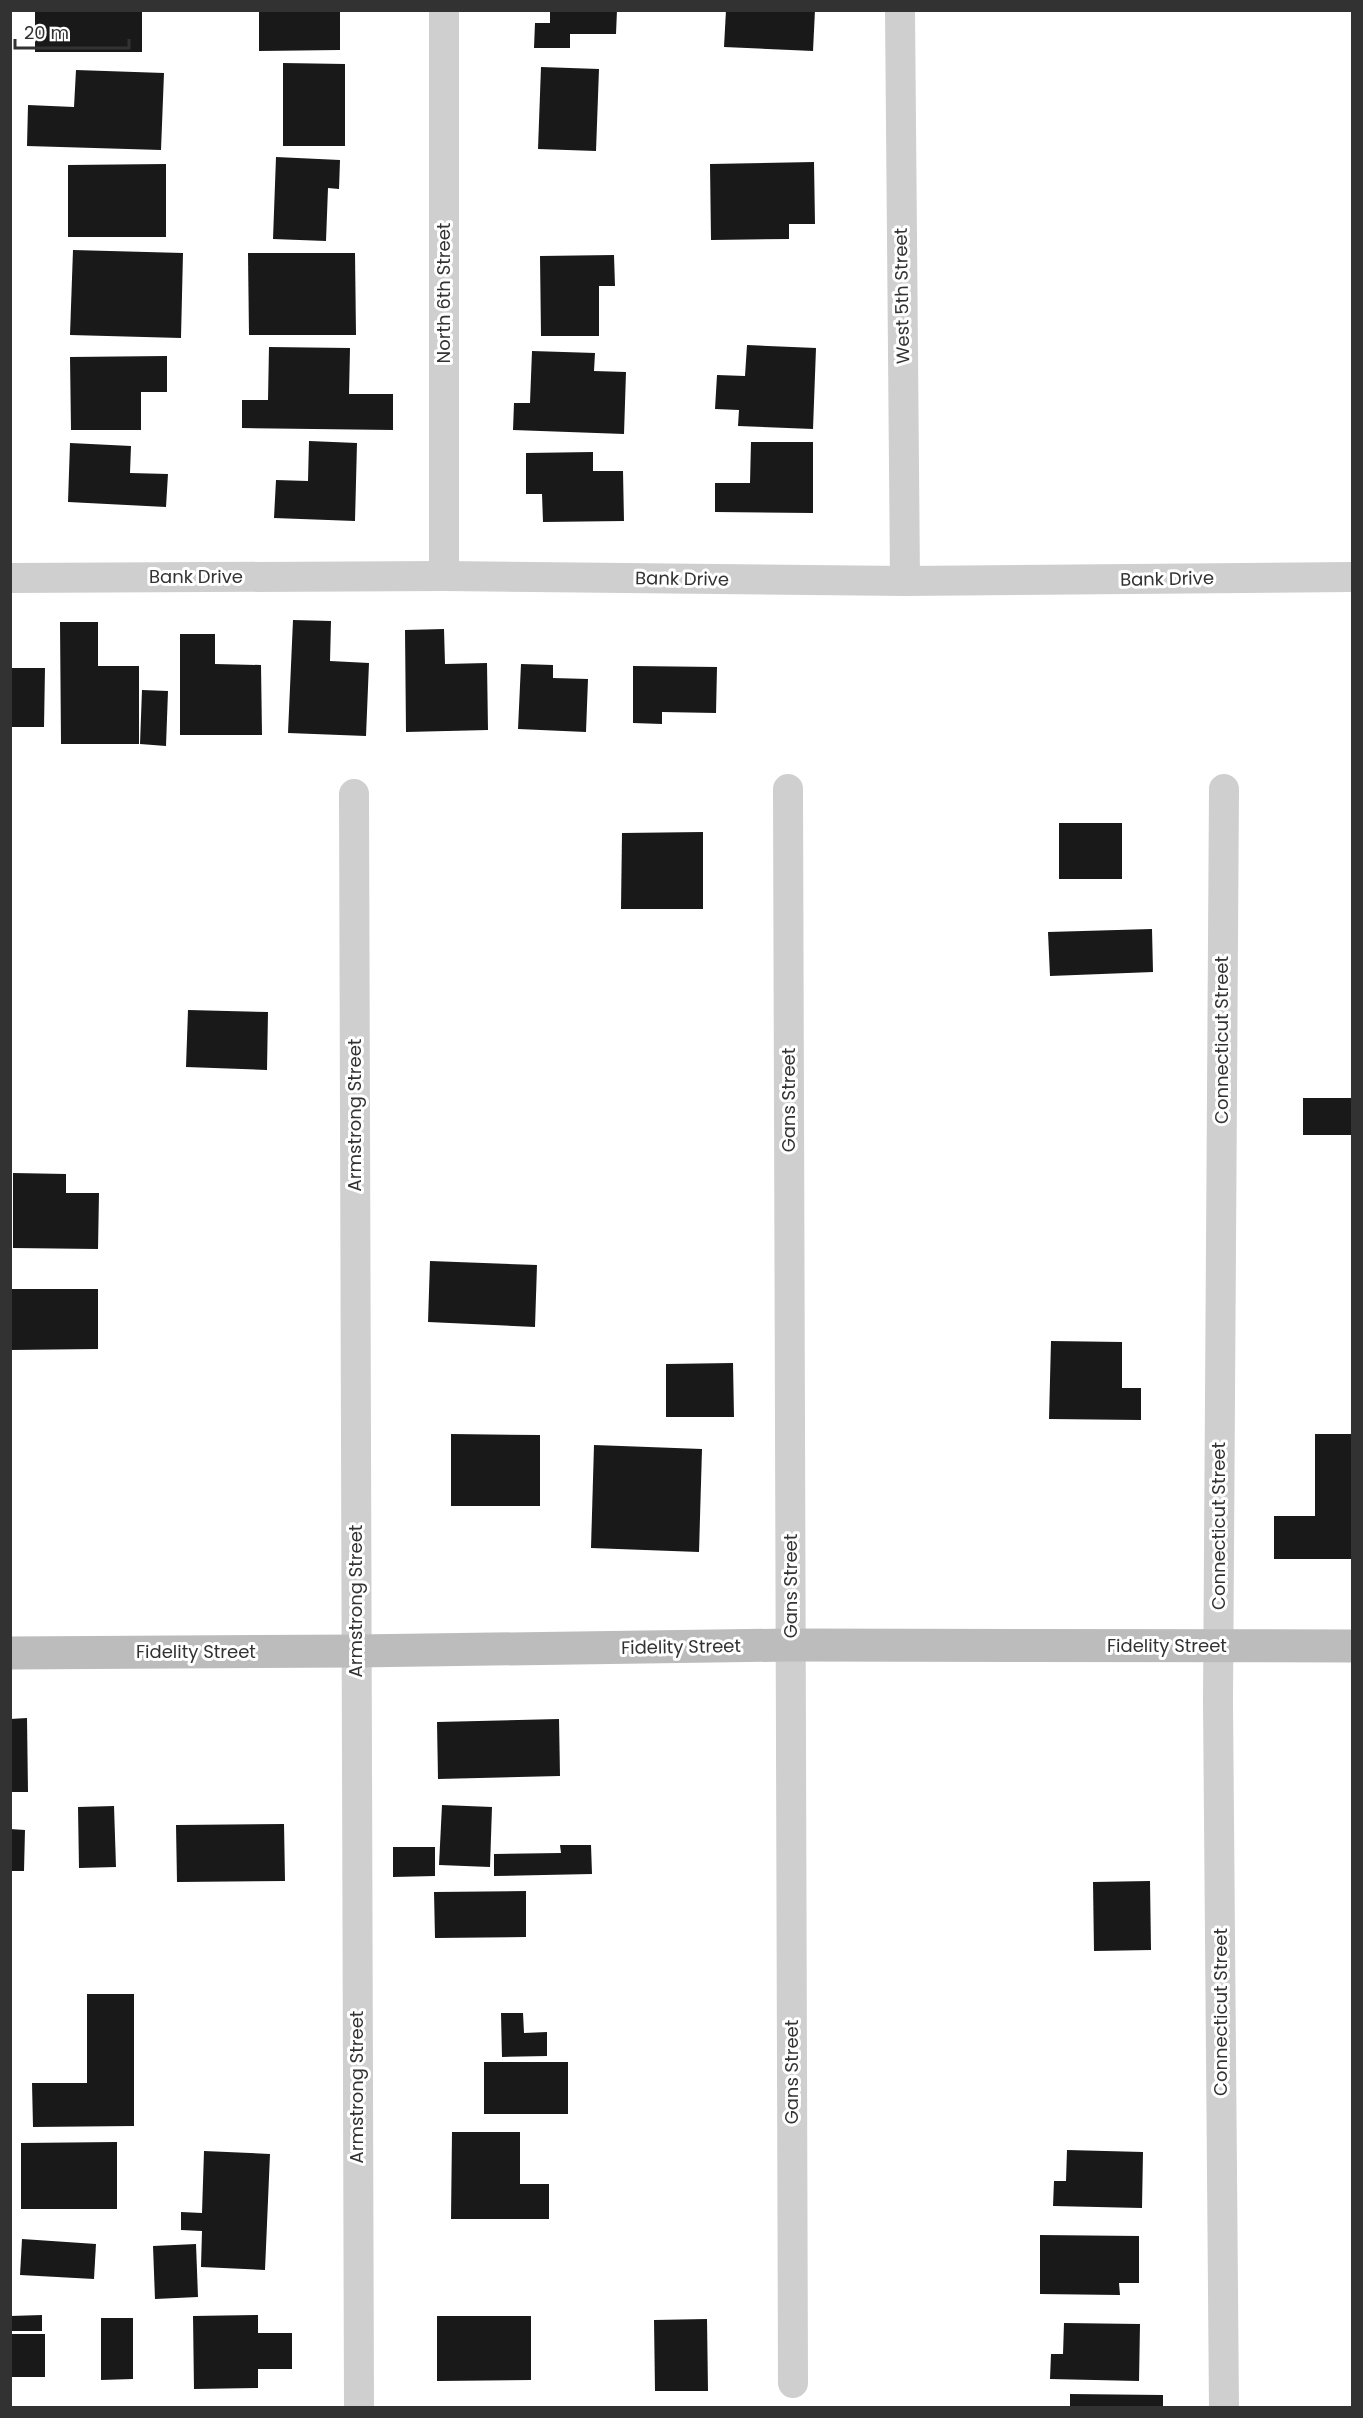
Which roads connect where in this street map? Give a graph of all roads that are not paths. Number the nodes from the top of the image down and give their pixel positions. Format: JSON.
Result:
{"nodes":[{"id":1,"x":444,"y":10,"type":"edge"},
{"id":2,"x":900,"y":10,"type":"edge"},
{"id":3,"x":444,"y":576,"type":"junction"},
{"id":4,"x":1353,"y":577,"type":"edge"},
{"id":5,"x":10,"y":578,"type":"edge"},
{"id":6,"x":905,"y":581,"type":"junction"},
{"id":7,"x":789,"y":789,"type":"dead end"},
{"id":8,"x":1224,"y":789,"type":"dead end"},
{"id":9,"x":354,"y":794,"type":"dead end"},
{"id":10,"x":790,"y":1645,"type":"junction"},
{"id":11,"x":1219,"y":1646,"type":"junction"},
{"id":12,"x":1353,"y":1646,"type":"edge"},
{"id":13,"x":356,"y":1651,"type":"junction"},
{"id":14,"x":10,"y":1653,"type":"edge"},
{"id":15,"x":793,"y":2383,"type":"dead end"},
{"id":16,"x":359,"y":2408,"type":"edge"},
{"id":17,"x":1224,"y":2408,"type":"edge"}],
"edges":[{"from":1,"to":3,"type":"street","name":"North 6th Street"},
{"from":2,"to":6,"type":"street","name":"West 5th Street"},
{"from":3,"to":5,"type":"street","name":"Bank Drive"},
{"from":3,"to":6,"type":"street","name":"Bank Drive"},
{"from":4,"to":6,"type":"street","name":"Bank Drive"},
{"from":7,"to":10,"type":"street","name":"Gans Street"},
{"from":8,"to":11,"type":"street","name":"Connecticut Street"},
{"from":9,"to":13,"type":"street","name":"Armstrong Street"},
{"from":10,"to":11,"type":"main road","name":"Fidelity Street"},
{"from":10,"to":13,"type":"main road","name":"Fidelity Street"},
{"from":10,"to":15,"type":"street","name":"Gans Street"},
{"from":11,"to":12,"type":"main road","name":"Fidelity Street"},
{"from":11,"to":17,"type":"street","name":"Connecticut Street"},
{"from":13,"to":14,"type":"main road","name":"Fidelity Street"},
{"from":13,"to":16,"type":"street","name":"Armstrong Street"}]}
